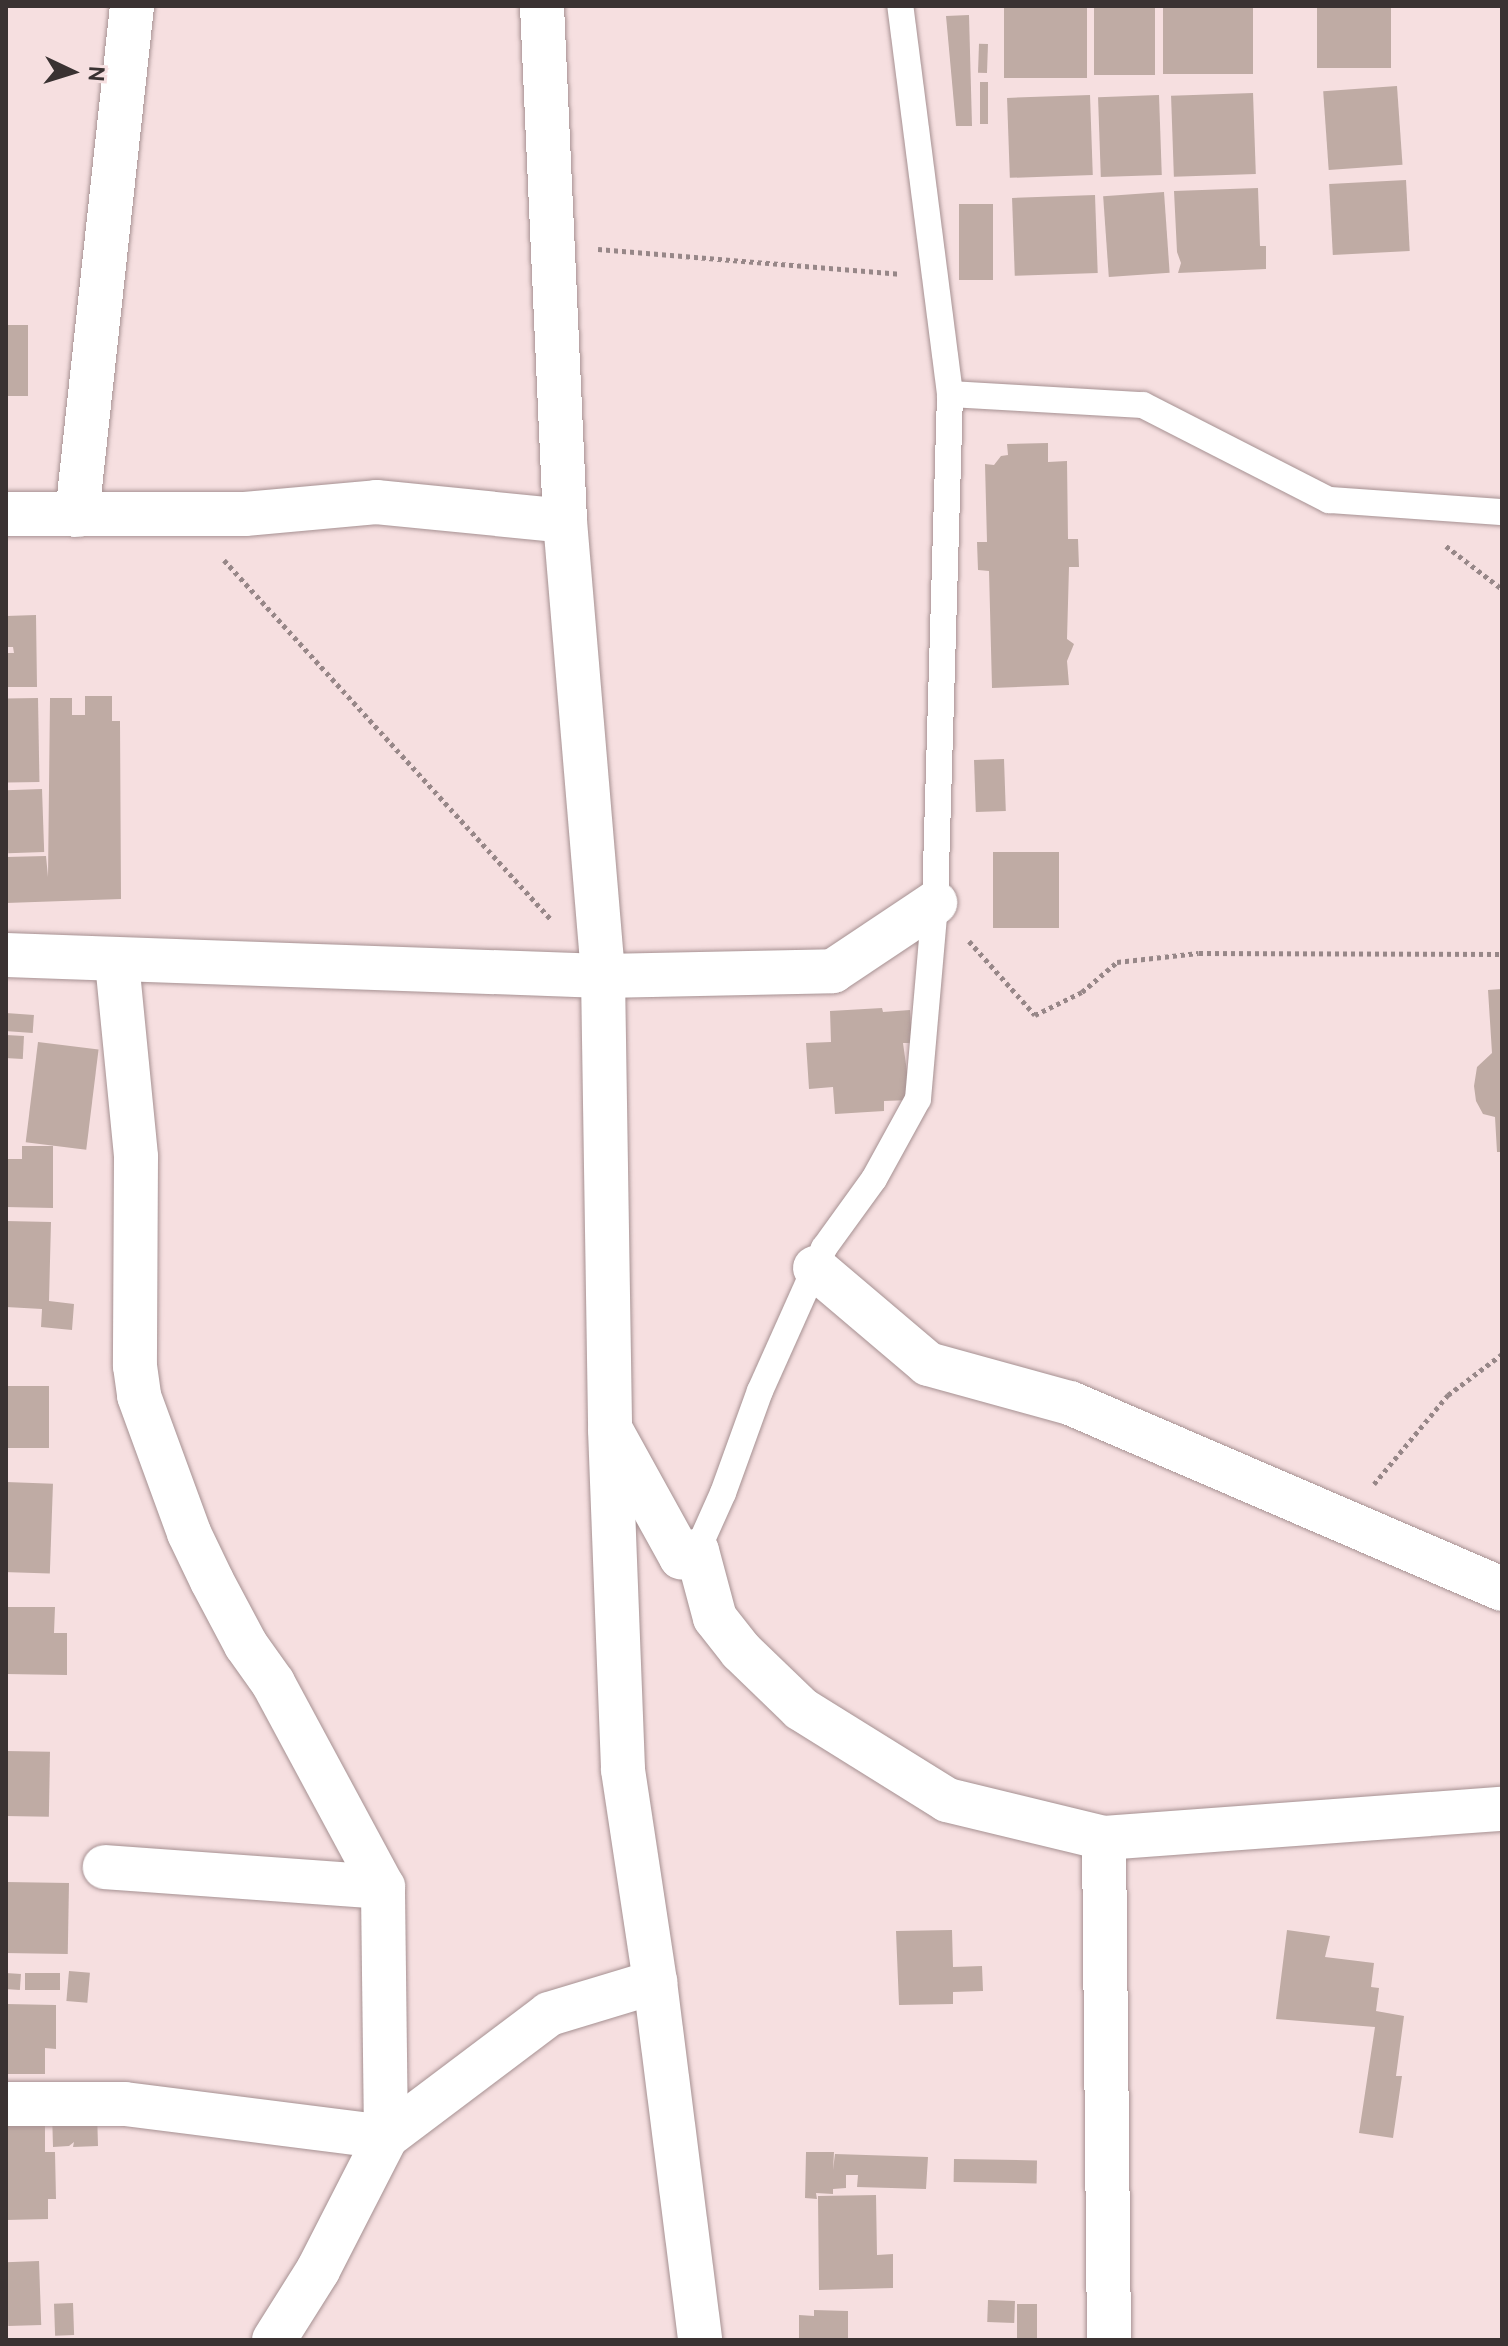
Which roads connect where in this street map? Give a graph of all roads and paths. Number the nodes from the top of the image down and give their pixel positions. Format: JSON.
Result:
{"nodes":[{"id":1,"x":132,"y":6,"type":"edge"},
{"id":2,"x":542,"y":6,"type":"edge"},
{"id":3,"x":900,"y":6,"type":"edge"},
{"id":4,"x":552,"y":245,"type":"junction"},
{"id":5,"x":936,"y":277,"type":"junction"},
{"id":6,"x":950,"y":394,"type":"junction"},
{"id":7,"x":1502,"y":512,"type":"edge"},
{"id":8,"x":6,"y":514,"type":"edge"},
{"id":9,"x":77,"y":515,"type":"junction"},
{"id":10,"x":183,"y":515,"type":"junction"},
{"id":11,"x":565,"y":521,"type":"junction"},
{"id":12,"x":935,"y":903,"type":"junction"},
{"id":13,"x":1502,"y":954,"type":"edge"},
{"id":14,"x":6,"y":955,"type":"edge"},
{"id":15,"x":117,"y":962,"type":"junction"},
{"id":16,"x":603,"y":976,"type":"junction"},
{"id":17,"x":815,"y":1268,"type":"junction"},
{"id":18,"x":1502,"y":1354,"type":"edge"},
{"id":19,"x":610,"y":1430,"type":"junction"},
{"id":20,"x":1343,"y":1522,"type":"junction"},
{"id":21,"x":697,"y":1551,"type":"junction"},
{"id":22,"x":1502,"y":1589,"type":"edge"},
{"id":23,"x":1502,"y":1809,"type":"edge"},
{"id":24,"x":1104,"y":1838,"type":"junction"},
{"id":25,"x":105,"y":1867,"type":"dead end"},
{"id":26,"x":383,"y":1887,"type":"junction"},
{"id":27,"x":655,"y":1982,"type":"junction"},
{"id":28,"x":6,"y":2104,"type":"edge"},
{"id":29,"x":386,"y":2137,"type":"junction"},
{"id":30,"x":274,"y":2340,"type":"edge"},
{"id":31,"x":700,"y":2340,"type":"edge"},
{"id":32,"x":1109,"y":2340,"type":"edge"}],
"edges":[{"from":1,"to":9,"type":"street"},
{"from":2,"to":4,"type":"street"},
{"from":3,"to":5,"type":"lane"},
{"from":4,"to":5,"type":"path"},
{"from":4,"to":11,"type":"street"},
{"from":5,"to":6,"type":"lane"},
{"from":6,"to":7,"type":"lane"},
{"from":6,"to":12,"type":"lane"},
{"from":8,"to":9,"type":"street"},
{"from":9,"to":10,"type":"street"},
{"from":10,"to":11,"type":"street"},
{"from":10,"to":16,"type":"path"},
{"from":11,"to":16,"type":"street"},
{"from":12,"to":13,"type":"path"},
{"from":12,"to":16,"type":"street"},
{"from":12,"to":17,"type":"lane"},
{"from":14,"to":15,"type":"street"},
{"from":15,"to":16,"type":"street"},
{"from":15,"to":26,"type":"street"},
{"from":16,"to":19,"type":"street"},
{"from":17,"to":20,"type":"street"},
{"from":17,"to":21,"type":"lane"},
{"from":18,"to":20,"type":"path"},
{"from":19,"to":21,"type":"street"},
{"from":19,"to":27,"type":"street"},
{"from":20,"to":22,"type":"street"},
{"from":21,"to":24,"type":"street"},
{"from":23,"to":24,"type":"street"},
{"from":24,"to":32,"type":"street"},
{"from":25,"to":26,"type":"street"},
{"from":26,"to":29,"type":"street"},
{"from":27,"to":29,"type":"street"},
{"from":27,"to":31,"type":"street"},
{"from":28,"to":29,"type":"street"},
{"from":29,"to":30,"type":"street"}]}
